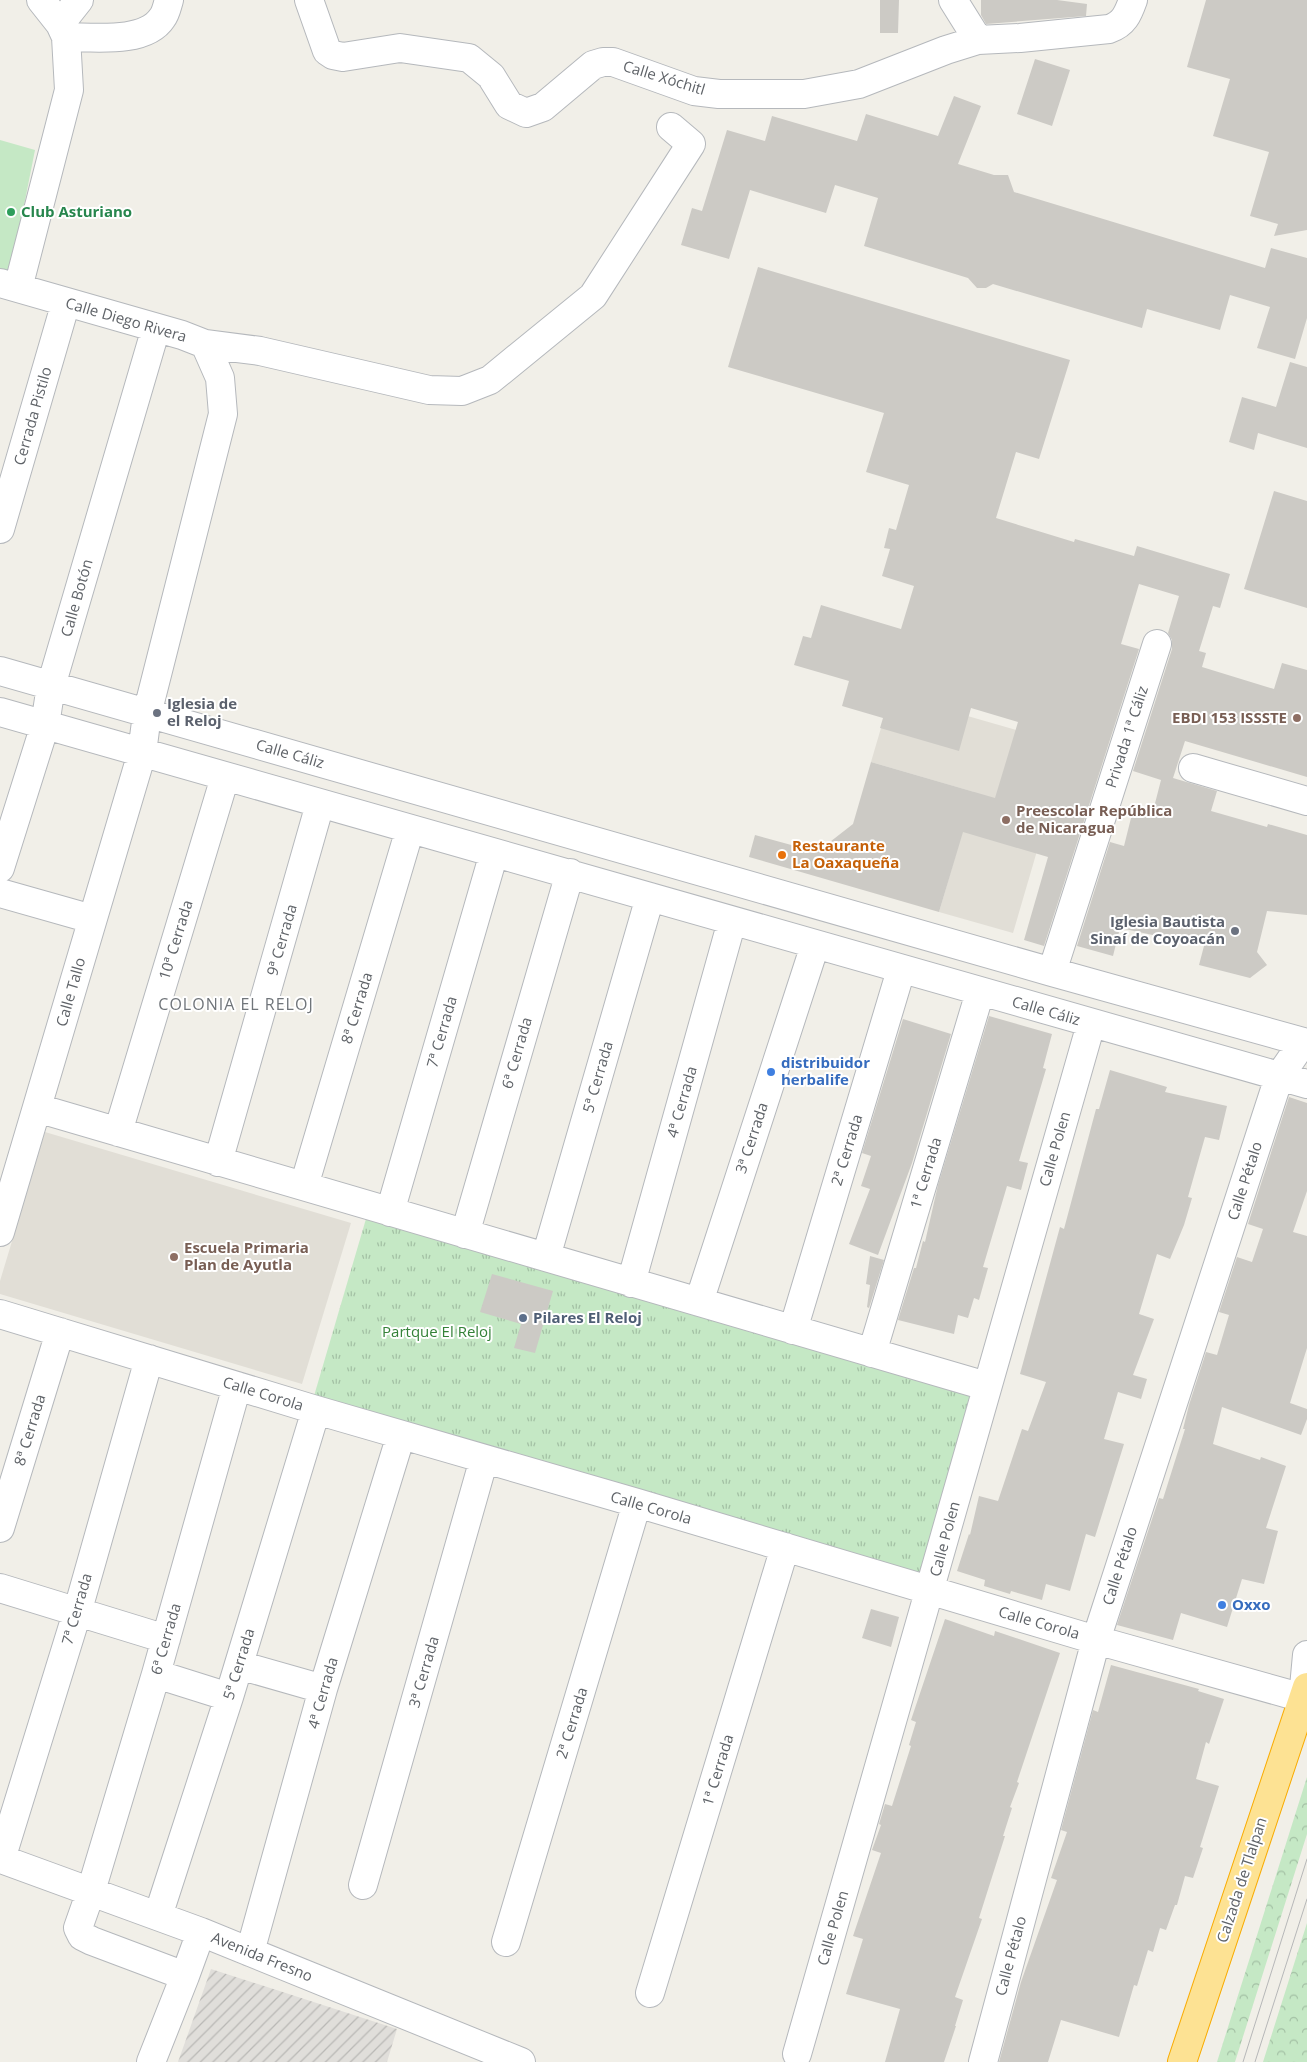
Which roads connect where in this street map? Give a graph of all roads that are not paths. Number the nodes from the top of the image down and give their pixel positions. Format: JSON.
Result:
{"nodes":[{"id":1,"x":42,"y":0,"type":"edge"},
{"id":2,"x":79,"y":0,"type":"edge"},
{"id":3,"x":169,"y":0,"type":"edge"},
{"id":4,"x":309,"y":0,"type":"edge"},
{"id":5,"x":953,"y":0,"type":"edge"},
{"id":6,"x":1133,"y":0,"type":"edge"},
{"id":7,"x":63,"y":30,"type":"junction"},
{"id":8,"x":978,"y":40,"type":"junction"},
{"id":9,"x":671,"y":127,"type":"dead end"},
{"id":10,"x":9,"y":286,"type":"edge"},
{"id":11,"x":66,"y":302,"type":"junction"},
{"id":12,"x":156,"y":328,"type":"junction"},
{"id":13,"x":205,"y":344,"type":"junction"},
{"id":14,"x":0,"y":530,"type":"edge"},
{"id":15,"x":1157,"y":644,"type":"dead end"},
{"id":16,"x":0,"y":671,"type":"edge"},
{"id":17,"x":51,"y":686,"type":"junction"},
{"id":18,"x":0,"y":712,"type":"edge"},
{"id":19,"x":147,"y":714,"type":"junction"},
{"id":20,"x":45,"y":725,"type":"junction"},
{"id":21,"x":142,"y":753,"type":"junction"},
{"id":22,"x":1193,"y":768,"type":"dead end"},
{"id":23,"x":225,"y":777,"type":"junction"},
{"id":24,"x":1307,"y":801,"type":"edge"},
{"id":25,"x":320,"y":804,"type":"junction"},
{"id":26,"x":466,"y":804,"type":"junction"},
{"id":27,"x":410,"y":829,"type":"junction"},
{"id":28,"x":454,"y":842,"type":"junction"},
{"id":29,"x":494,"y":853,"type":"junction"},
{"id":30,"x":0,"y":868,"type":"edge"},
{"id":31,"x":570,"y":873,"type":"junction"},
{"id":32,"x":0,"y":893,"type":"edge"},
{"id":33,"x":650,"y":897,"type":"junction"},
{"id":34,"x":796,"y":899,"type":"junction"},
{"id":35,"x":92,"y":920,"type":"junction"},
{"id":36,"x":732,"y":921,"type":"junction"},
{"id":37,"x":785,"y":937,"type":"junction"},
{"id":38,"x":815,"y":946,"type":"junction"},
{"id":39,"x":976,"y":950,"type":"junction"},
{"id":40,"x":900,"y":970,"type":"junction"},
{"id":41,"x":1052,"y":972,"type":"junction"},
{"id":42,"x":972,"y":990,"type":"junction"},
{"id":43,"x":1091,"y":1024,"type":"junction"},
{"id":44,"x":1305,"y":1042,"type":"edge"},
{"id":45,"x":1279,"y":1076,"type":"junction"},
{"id":46,"x":1307,"y":1084,"type":"edge"},
{"id":47,"x":37,"y":1108,"type":"junction"},
{"id":48,"x":118,"y":1132,"type":"junction"},
{"id":49,"x":218,"y":1162,"type":"junction"},
{"id":50,"x":304,"y":1186,"type":"junction"},
{"id":51,"x":390,"y":1212,"type":"junction"},
{"id":52,"x":0,"y":1232,"type":"edge"},
{"id":53,"x":464,"y":1234,"type":"junction"},
{"id":54,"x":546,"y":1257,"type":"junction"},
{"id":55,"x":631,"y":1282,"type":"junction"},
{"id":56,"x":699,"y":1302,"type":"junction"},
{"id":57,"x":0,"y":1314,"type":"edge"},
{"id":58,"x":793,"y":1330,"type":"junction"},
{"id":59,"x":60,"y":1332,"type":"junction"},
{"id":60,"x":872,"y":1353,"type":"junction"},
{"id":61,"x":149,"y":1358,"type":"junction"},
{"id":62,"x":237,"y":1386,"type":"junction"},
{"id":63,"x":986,"y":1386,"type":"junction"},
{"id":64,"x":316,"y":1410,"type":"junction"},
{"id":65,"x":401,"y":1435,"type":"junction"},
{"id":66,"x":484,"y":1459,"type":"junction"},
{"id":67,"x":637,"y":1503,"type":"junction"},
{"id":68,"x":0,"y":1528,"type":"edge"},
{"id":69,"x":785,"y":1547,"type":"junction"},
{"id":70,"x":0,"y":1588,"type":"edge"},
{"id":71,"x":930,"y":1591,"type":"junction"},
{"id":72,"x":77,"y":1613,"type":"junction"},
{"id":73,"x":166,"y":1638,"type":"junction"},
{"id":74,"x":1096,"y":1640,"type":"junction"},
{"id":75,"x":1307,"y":1655,"type":"edge"},
{"id":76,"x":239,"y":1664,"type":"junction"},
{"id":77,"x":156,"y":1674,"type":"junction"},
{"id":78,"x":323,"y":1689,"type":"junction"},
{"id":79,"x":1305,"y":1693,"type":"edge"},
{"id":80,"x":229,"y":1697,"type":"junction"},
{"id":81,"x":1,"y":1859,"type":"joint"},
{"id":82,"x":363,"y":1885,"type":"dead end"},
{"id":83,"x":91,"y":1892,"type":"junction"},
{"id":84,"x":158,"y":1916,"type":"junction"},
{"id":85,"x":200,"y":1932,"type":"junction"},
{"id":86,"x":506,"y":1942,"type":"dead end"},
{"id":87,"x":250,"y":1952,"type":"junction"},
{"id":88,"x":185,"y":1976,"type":"junction"},
{"id":89,"x":650,"y":1993,"type":"dead end"},
{"id":90,"x":797,"y":2054,"type":"dead end"},
{"id":91,"x":151,"y":2062,"type":"edge"},
{"id":92,"x":521,"y":2062,"type":"edge"},
{"id":93,"x":983,"y":2062,"type":"edge"},
{"id":94,"x":1182,"y":2062,"type":"edge"}],
"edges":[{"from":1,"to":7,"type":"street"},
{"from":2,"to":7,"type":"street"},
{"from":3,"to":7,"type":"street"},
{"from":4,"to":8,"type":"street","name":"Calle Xóchitl"},
{"from":5,"to":8,"type":"street"},
{"from":6,"to":8,"type":"street","name":"Calle Xóchitl"},
{"from":7,"to":10,"type":"street","name":"Calle Diego Rivera"},
{"from":9,"to":13,"type":"street"},
{"from":10,"to":11,"type":"street","name":"Calle Diego Rivera"},
{"from":11,"to":12,"type":"street","name":"Calle Diego Rivera"},
{"from":11,"to":14,"type":"street","name":"Cerrada Pistilo"},
{"from":12,"to":13,"type":"street","name":"Calle Diego Rivera"},
{"from":12,"to":17,"type":"street","name":"Calle Botón"},
{"from":13,"to":19,"type":"street","name":"Calle Diego Rivera"},
{"from":15,"to":41,"type":"street","name":"Privada 1ª Cáliz"},
{"from":16,"to":17,"type":"street","name":"Calle Cáliz"},
{"from":17,"to":19,"type":"street","name":"Calle Cáliz"},
{"from":17,"to":20,"type":"street","name":"Calle Botón"},
{"from":18,"to":20,"type":"street","name":"Calle Cáliz"},
{"from":19,"to":21,"type":"street","name":"Calle Diego Rivera"},
{"from":19,"to":26,"type":"street","name":"Calle Cáliz"},
{"from":20,"to":21,"type":"street","name":"Calle Cáliz"},
{"from":20,"to":30,"type":"street","name":"Calle Botón"},
{"from":21,"to":23,"type":"street","name":"Calle Cáliz"},
{"from":21,"to":35,"type":"street","name":"Calle Tallo"},
{"from":22,"to":24,"type":"street"},
{"from":23,"to":25,"type":"street","name":"Calle Cáliz"},
{"from":23,"to":48,"type":"street","name":"10ª Cerrada"},
{"from":25,"to":27,"type":"street","name":"Calle Cáliz"},
{"from":25,"to":49,"type":"street","name":"9ª Cerrada"},
{"from":26,"to":28,"type":"street"},
{"from":26,"to":34,"type":"street","name":"Calle Cáliz"},
{"from":27,"to":28,"type":"street","name":"Calle Cáliz"},
{"from":27,"to":50,"type":"street","name":"8ª Cerrada"},
{"from":28,"to":29,"type":"street","name":"Calle Cáliz"},
{"from":29,"to":31,"type":"street","name":"Calle Cáliz"},
{"from":29,"to":51,"type":"street","name":"7ª Cerrada"},
{"from":31,"to":33,"type":"street","name":"Calle Cáliz"},
{"from":31,"to":53,"type":"street","name":"6ª Cerrada"},
{"from":32,"to":35,"type":"street"},
{"from":33,"to":36,"type":"street","name":"Calle Cáliz"},
{"from":33,"to":54,"type":"street","name":"5ª Cerrada"},
{"from":34,"to":37,"type":"street"},
{"from":34,"to":39,"type":"street","name":"Calle Cáliz"},
{"from":35,"to":47,"type":"street","name":"Calle Tallo"},
{"from":36,"to":37,"type":"street","name":"Calle Cáliz"},
{"from":36,"to":55,"type":"street","name":"4ª Cerrada"},
{"from":37,"to":38,"type":"street","name":"Calle Cáliz"},
{"from":38,"to":40,"type":"street","name":"Calle Cáliz"},
{"from":38,"to":56,"type":"street","name":"3ª Cerrada"},
{"from":39,"to":41,"type":"street","name":"Calle Cáliz"},
{"from":39,"to":42,"type":"street","name":"1ª Cerrada"},
{"from":40,"to":42,"type":"street","name":"Calle Cáliz"},
{"from":40,"to":58,"type":"street","name":"2ª Cerrada"},
{"from":41,"to":44,"type":"street","name":"Calle Cáliz"},
{"from":42,"to":43,"type":"street","name":"Calle Cáliz"},
{"from":42,"to":60,"type":"street","name":"1ª Cerrada"},
{"from":43,"to":45,"type":"street","name":"Calle Cáliz"},
{"from":43,"to":63,"type":"street","name":"Calle Polen"},
{"from":44,"to":45,"type":"street","name":"Calle Pétalo"},
{"from":45,"to":46,"type":"street","name":"Calle Cáliz"},
{"from":45,"to":74,"type":"street","name":"Calle Pétalo"},
{"from":47,"to":48,"type":"street"},
{"from":47,"to":52,"type":"street","name":"Calle Tallo"},
{"from":48,"to":49,"type":"street"},
{"from":49,"to":50,"type":"street"},
{"from":50,"to":51,"type":"street"},
{"from":51,"to":53,"type":"street"},
{"from":53,"to":54,"type":"street"},
{"from":54,"to":55,"type":"street"},
{"from":55,"to":56,"type":"street"},
{"from":56,"to":58,"type":"street"},
{"from":57,"to":59,"type":"street","name":"Calle Corola"},
{"from":58,"to":60,"type":"street"},
{"from":59,"to":61,"type":"street","name":"Calle Corola"},
{"from":59,"to":68,"type":"street","name":"8ª Cerrada"},
{"from":60,"to":63,"type":"street"},
{"from":61,"to":62,"type":"street","name":"Calle Corola"},
{"from":61,"to":72,"type":"street","name":"7ª Cerrada"},
{"from":62,"to":64,"type":"street","name":"Calle Corola"},
{"from":62,"to":73,"type":"street","name":"6ª Cerrada"},
{"from":63,"to":71,"type":"street","name":"Calle Polen"},
{"from":64,"to":65,"type":"street","name":"Calle Corola"},
{"from":64,"to":76,"type":"street","name":"5ª Cerrada"},
{"from":65,"to":66,"type":"street","name":"Calle Corola"},
{"from":65,"to":78,"type":"street","name":"4ª Cerrada"},
{"from":66,"to":67,"type":"street","name":"Calle Corola"},
{"from":66,"to":82,"type":"street","name":"3ª Cerrada"},
{"from":67,"to":69,"type":"street","name":"Calle Corola"},
{"from":67,"to":86,"type":"street","name":"2ª Cerrada"},
{"from":69,"to":71,"type":"street","name":"Calle Corola"},
{"from":69,"to":89,"type":"street","name":"1ª Cerrada"},
{"from":70,"to":72,"type":"street"},
{"from":71,"to":74,"type":"street","name":"Calle Corola"},
{"from":71,"to":90,"type":"street","name":"Calle Polen"},
{"from":72,"to":73,"type":"street"},
{"from":72,"to":81,"type":"street","name":"7ª Cerrada"},
{"from":73,"to":77,"type":"street","name":"6ª Cerrada"},
{"from":74,"to":79,"type":"street","name":"Calle Corola"},
{"from":74,"to":93,"type":"street","name":"Calle Pétalo"},
{"from":75,"to":79,"type":"street","name":"Calzada de Tlalpan"},
{"from":76,"to":78,"type":"street"},
{"from":76,"to":80,"type":"street","name":"5ª Cerrada"},
{"from":77,"to":80,"type":"street"},
{"from":77,"to":83,"type":"street","name":"6ª Cerrada"},
{"from":78,"to":87,"type":"street","name":"4ª Cerrada"},
{"from":79,"to":94,"type":"highway","name":"Calzada de Tlalpan"},
{"from":80,"to":84,"type":"street","name":"5ª Cerrada"},
{"from":81,"to":83,"type":"street","name":"Avenida Fresno"},
{"from":83,"to":84,"type":"street","name":"Avenida Fresno"},
{"from":83,"to":88,"type":"street","name":"6ª Cerrada"},
{"from":84,"to":85,"type":"street","name":"Avenida Fresno"},
{"from":85,"to":87,"type":"street","name":"Avenida Fresno"},
{"from":85,"to":88,"type":"street"},
{"from":87,"to":92,"type":"street","name":"Avenida Fresno"},
{"from":88,"to":91,"type":"street"}]}
